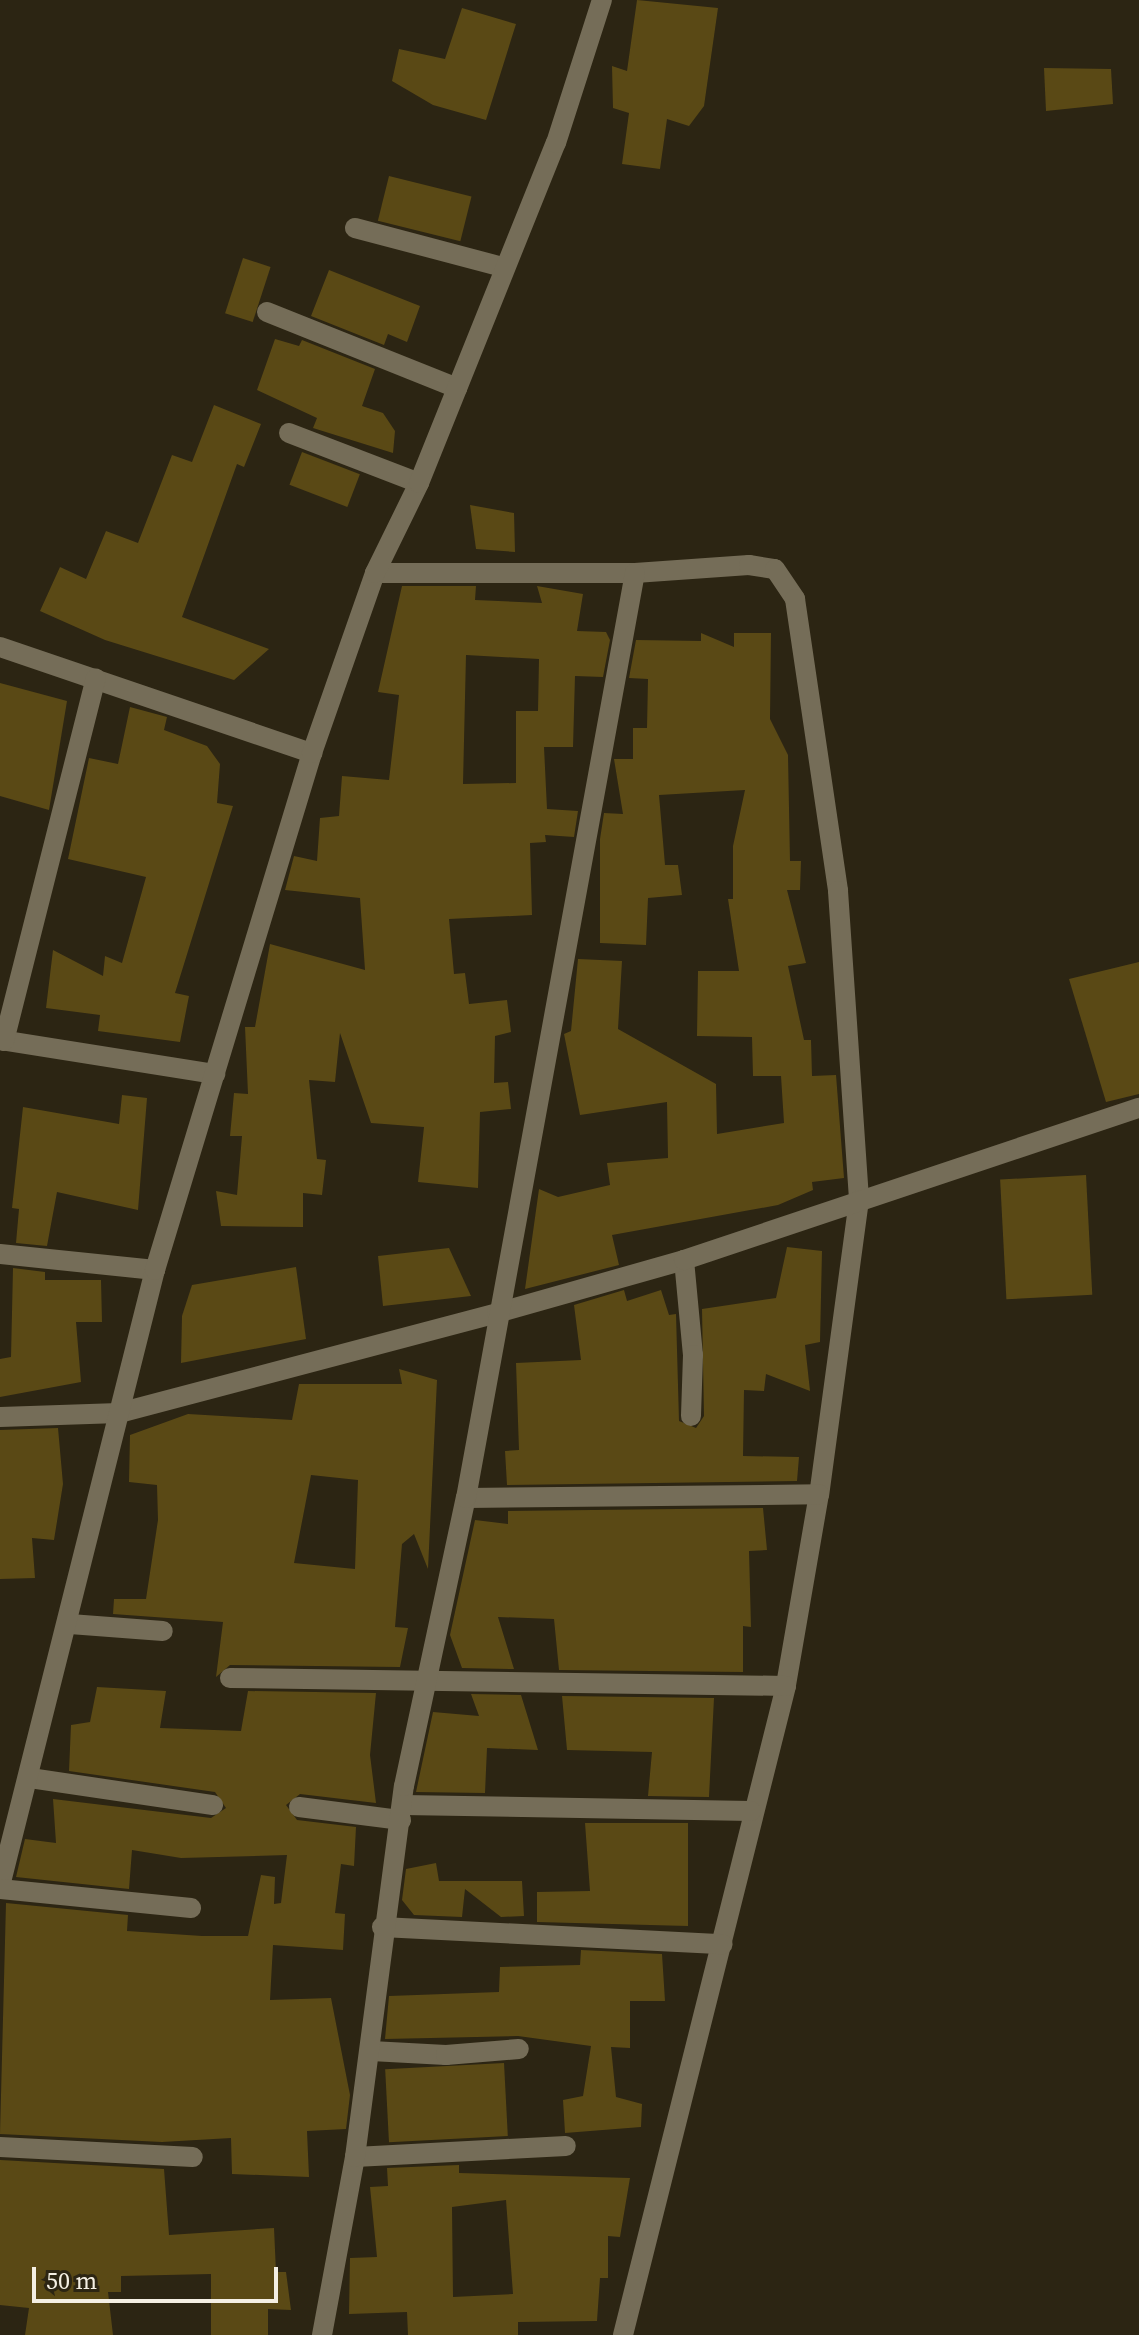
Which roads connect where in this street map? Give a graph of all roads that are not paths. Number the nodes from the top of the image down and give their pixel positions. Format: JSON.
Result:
{"nodes":[{"id":1,"x":602,"y":0,"type":"edge"},
{"id":2,"x":355,"y":228,"type":"dead end"},
{"id":3,"x":503,"y":267,"type":"junction"},
{"id":4,"x":267,"y":312,"type":"dead end"},
{"id":5,"x":457,"y":388,"type":"junction"},
{"id":6,"x":289,"y":433,"type":"dead end"},
{"id":7,"x":419,"y":483,"type":"junction"},
{"id":8,"x":375,"y":573,"type":"junction"},
{"id":9,"x":635,"y":573,"type":"junction"},
{"id":10,"x":0,"y":647,"type":"edge"},
{"id":11,"x":96,"y":678,"type":"junction"},
{"id":12,"x":312,"y":753,"type":"junction"},
{"id":13,"x":2,"y":1040,"type":"edge"},
{"id":14,"x":215,"y":1074,"type":"junction"},
{"id":15,"x":1139,"y":1108,"type":"edge"},
{"id":16,"x":859,"y":1200,"type":"junction"},
{"id":17,"x":0,"y":1254,"type":"edge"},
{"id":18,"x":684,"y":1260,"type":"junction"},
{"id":19,"x":155,"y":1270,"type":"junction"},
{"id":20,"x":497,"y":1313,"type":"junction"},
{"id":21,"x":119,"y":1413,"type":"junction"},
{"id":22,"x":691,"y":1416,"type":"dead end"},
{"id":23,"x":0,"y":1417,"type":"edge"},
{"id":24,"x":819,"y":1494,"type":"junction"},
{"id":25,"x":466,"y":1498,"type":"junction"},
{"id":26,"x":70,"y":1624,"type":"junction"},
{"id":27,"x":163,"y":1631,"type":"dead end"},
{"id":28,"x":230,"y":1678,"type":"dead end"},
{"id":29,"x":427,"y":1685,"type":"junction"},
{"id":30,"x":786,"y":1686,"type":"junction"},
{"id":31,"x":30,"y":1778,"type":"junction"},
{"id":32,"x":213,"y":1805,"type":"dead end"},
{"id":33,"x":299,"y":1807,"type":"dead end"},
{"id":34,"x":751,"y":1811,"type":"junction"},
{"id":35,"x":402,"y":1812,"type":"junction"},
{"id":36,"x":1,"y":1878,"type":"edge"},
{"id":37,"x":191,"y":1908,"type":"dead end"},
{"id":38,"x":382,"y":1927,"type":"junction"},
{"id":39,"x":723,"y":1944,"type":"junction"},
{"id":40,"x":519,"y":2049,"type":"dead end"},
{"id":41,"x":371,"y":2051,"type":"junction"},
{"id":42,"x":566,"y":2146,"type":"dead end"},
{"id":43,"x":0,"y":2147,"type":"edge"},
{"id":44,"x":193,"y":2157,"type":"dead end"},
{"id":45,"x":355,"y":2157,"type":"junction"},
{"id":46,"x":322,"y":2335,"type":"edge"},
{"id":47,"x":623,"y":2335,"type":"edge"}],
"edges":[{"from":1,"to":3,"type":"street"},
{"from":2,"to":3,"type":"street"},
{"from":3,"to":5,"type":"street"},
{"from":4,"to":5,"type":"street"},
{"from":5,"to":7,"type":"street"},
{"from":6,"to":7,"type":"street"},
{"from":7,"to":8,"type":"street"},
{"from":8,"to":9,"type":"street"},
{"from":8,"to":12,"type":"street"},
{"from":9,"to":16,"type":"street"},
{"from":9,"to":20,"type":"street"},
{"from":10,"to":11,"type":"street"},
{"from":11,"to":12,"type":"street"},
{"from":11,"to":13,"type":"street"},
{"from":12,"to":14,"type":"street"},
{"from":13,"to":14,"type":"street"},
{"from":14,"to":19,"type":"street"},
{"from":15,"to":16,"type":"street"},
{"from":16,"to":18,"type":"street"},
{"from":16,"to":24,"type":"street"},
{"from":17,"to":19,"type":"street"},
{"from":18,"to":20,"type":"street"},
{"from":18,"to":22,"type":"street"},
{"from":19,"to":21,"type":"street"},
{"from":20,"to":21,"type":"street"},
{"from":20,"to":25,"type":"street"},
{"from":21,"to":23,"type":"street"},
{"from":21,"to":26,"type":"street"},
{"from":24,"to":25,"type":"street"},
{"from":24,"to":30,"type":"street"},
{"from":25,"to":29,"type":"street"},
{"from":26,"to":27,"type":"street"},
{"from":26,"to":31,"type":"street"},
{"from":28,"to":29,"type":"street"},
{"from":29,"to":30,"type":"street"},
{"from":29,"to":35,"type":"street"},
{"from":30,"to":34,"type":"street"},
{"from":31,"to":32,"type":"street"},
{"from":31,"to":36,"type":"street"},
{"from":33,"to":35,"type":"street"},
{"from":34,"to":35,"type":"street"},
{"from":34,"to":39,"type":"street"},
{"from":35,"to":38,"type":"street"},
{"from":36,"to":37,"type":"street"},
{"from":38,"to":39,"type":"street"},
{"from":38,"to":41,"type":"street"},
{"from":39,"to":47,"type":"street"},
{"from":40,"to":41,"type":"street"},
{"from":41,"to":45,"type":"street"},
{"from":42,"to":45,"type":"street"},
{"from":43,"to":44,"type":"street"},
{"from":45,"to":46,"type":"street"}]}
